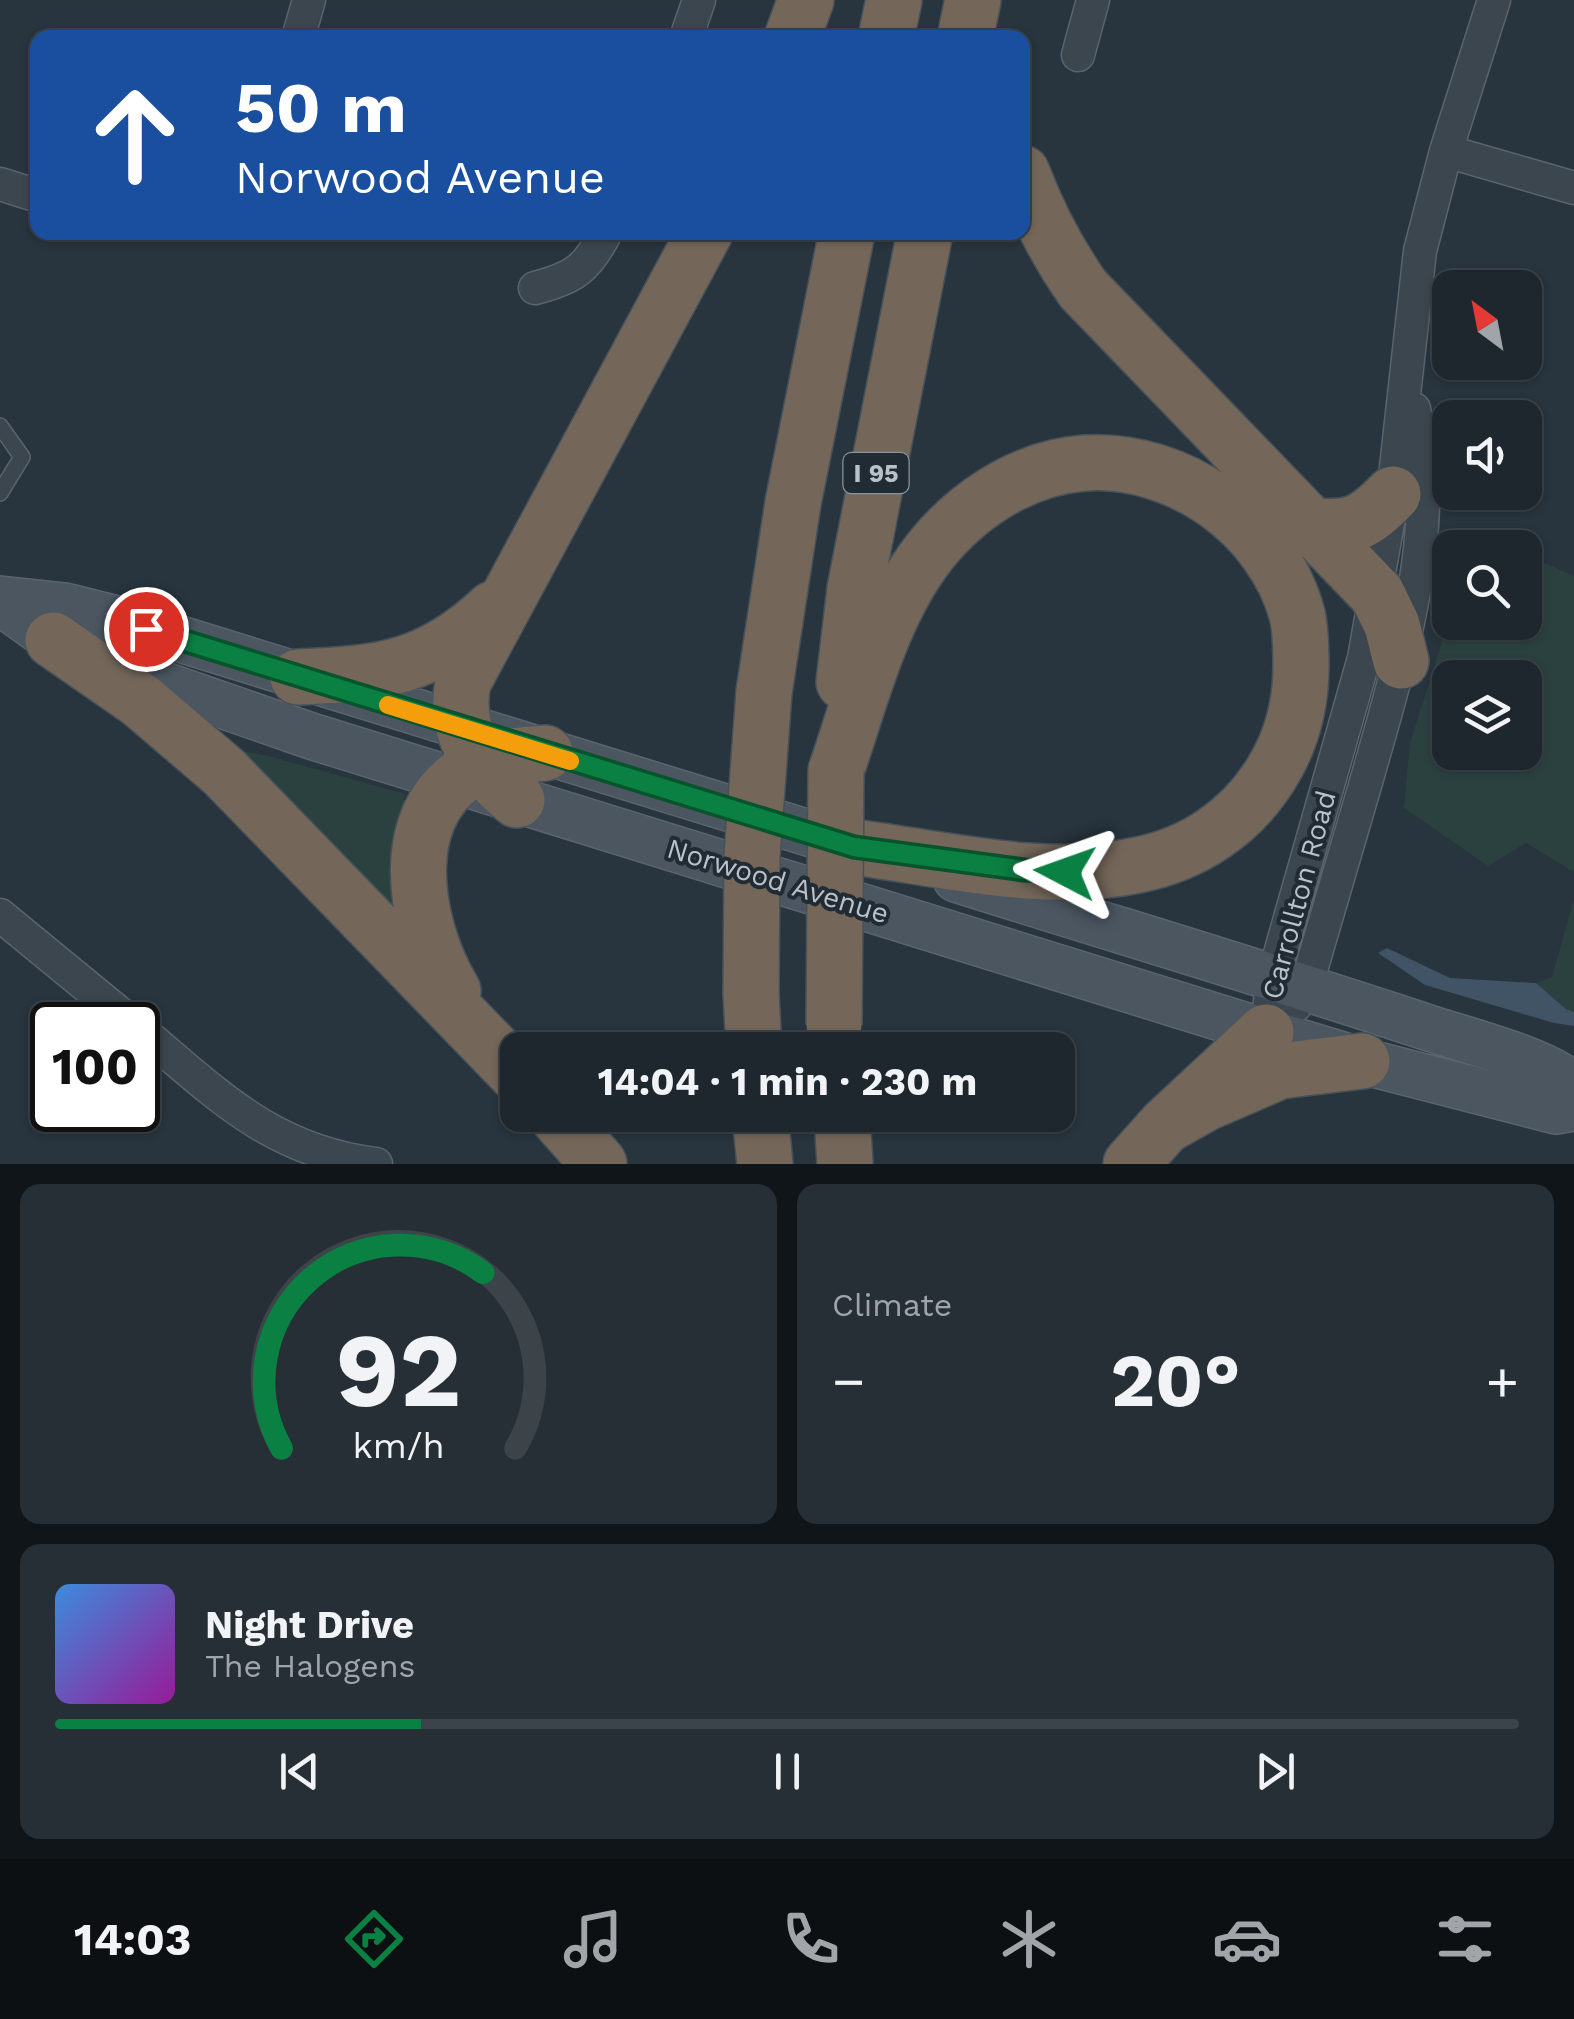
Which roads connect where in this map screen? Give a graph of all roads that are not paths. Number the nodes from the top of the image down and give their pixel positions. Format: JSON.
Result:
{"nodes":[{"id":1,"x":309,"y":0,"type":"edge"},
{"id":2,"x":700,"y":0,"type":"edge"},
{"id":3,"x":806,"y":0,"type":"edge"},
{"id":4,"x":894,"y":0,"type":"edge"},
{"id":5,"x":972,"y":0,"type":"edge"},
{"id":6,"x":1005,"y":0,"type":"edge"},
{"id":7,"x":1093,"y":0,"type":"edge"},
{"id":8,"x":1483,"y":8,"type":"edge"},
{"id":9,"x":300,"y":30,"type":"edge"},
{"id":10,"x":689,"y":30,"type":"edge"},
{"id":11,"x":795,"y":30,"type":"edge"},
{"id":12,"x":888,"y":30,"type":"edge"},
{"id":13,"x":966,"y":30,"type":"edge"},
{"id":14,"x":1003,"y":30,"type":"edge"},
{"id":15,"x":1078,"y":55,"type":"dead end"},
{"id":16,"x":1446,"y":151,"type":"junction"},
{"id":17,"x":0,"y":184,"type":"edge"},
{"id":18,"x":1574,"y":188,"type":"edge"},
{"id":19,"x":30,"y":193,"type":"edge"},
{"id":20,"x":1030,"y":194,"type":"edge"},
{"id":21,"x":602,"y":240,"type":"edge"},
{"id":22,"x":701,"y":240,"type":"edge"},
{"id":23,"x":845,"y":240,"type":"edge"},
{"id":24,"x":923,"y":240,"type":"edge"},
{"id":25,"x":534,"y":288,"type":"dead end"},
{"id":26,"x":1407,"y":380,"type":"junction"},
{"id":27,"x":0,"y":426,"type":"edge"},
{"id":28,"x":0,"y":492,"type":"edge"},
{"id":29,"x":1392,"y":494,"type":"junction"},
{"id":30,"x":1310,"y":524,"type":"junction"},
{"id":31,"x":510,"y":593,"type":"junction"},
{"id":32,"x":1377,"y":594,"type":"junction"},
{"id":33,"x":0,"y":601,"type":"edge"},
{"id":34,"x":53,"y":640,"type":"junction"},
{"id":35,"x":1401,"y":661,"type":"junction"},
{"id":36,"x":298,"y":677,"type":"junction"},
{"id":37,"x":848,"y":716,"type":"junction"},
{"id":38,"x":545,"y":753,"type":"joint"},
{"id":39,"x":479,"y":769,"type":"junction"},
{"id":40,"x":854,"y":847,"type":"junction"},
{"id":41,"x":0,"y":914,"type":"edge"},
{"id":42,"x":1289,"y":983,"type":"junction"},
{"id":43,"x":106,"y":1002,"type":"edge"},
{"id":44,"x":753,"y":1032,"type":"edge"},
{"id":45,"x":835,"y":1032,"type":"edge"},
{"id":46,"x":1266,"y":1032,"type":"junction"},
{"id":47,"x":477,"y":1033,"type":"junction"},
{"id":48,"x":160,"y":1047,"type":"edge"},
{"id":49,"x":500,"y":1057,"type":"edge"},
{"id":50,"x":1362,"y":1061,"type":"junction"},
{"id":51,"x":1574,"y":1086,"type":"edge"},
{"id":52,"x":1574,"y":1108,"type":"edge"},
{"id":53,"x":571,"y":1132,"type":"edge"},
{"id":54,"x":762,"y":1132,"type":"edge"},
{"id":55,"x":843,"y":1132,"type":"edge"},
{"id":56,"x":1148,"y":1145,"type":"edge"},
{"id":57,"x":376,"y":1164,"type":"edge"},
{"id":58,"x":599,"y":1164,"type":"edge"},
{"id":59,"x":765,"y":1164,"type":"edge"},
{"id":60,"x":846,"y":1164,"type":"edge"}],
"edges":[{"from":1,"to":9,"type":"street"},
{"from":2,"to":10,"type":"street"},
{"from":3,"to":11,"type":"highway"},
{"from":4,"to":12,"type":"highway"},
{"from":5,"to":13,"type":"highway"},
{"from":6,"to":14,"type":"highway"},
{"from":7,"to":15,"type":"street"},
{"from":8,"to":16,"type":"street","name":"Carrollton Road"},
{"from":16,"to":18,"type":"street"},
{"from":16,"to":26,"type":"street","name":"Carrollton Road"},
{"from":17,"to":19,"type":"street"},
{"from":20,"to":30,"type":"highway"},
{"from":21,"to":25,"type":"street"},
{"from":22,"to":31,"type":"highway"},
{"from":23,"to":44,"type":"highway","number":"I 95","bridge":true},
{"from":24,"to":37,"type":"highway","number":"I 95"},
{"from":26,"to":29,"type":"street","name":"Carrollton Road"},
{"from":26,"to":35,"type":"street","name":"Carrollton Road"},
{"from":27,"to":28,"type":"lane"},
{"from":29,"to":30,"type":"highway"},
{"from":29,"to":32,"type":"street","name":"Carrollton Road"},
{"from":30,"to":32,"type":"highway"},
{"from":31,"to":36,"type":"highway"},
{"from":31,"to":39,"type":"highway"},
{"from":32,"to":35,"type":"highway"},
{"from":32,"to":42,"type":"street","name":"Carrollton Road"},
{"from":33,"to":34,"type":"main road","name":"Norwood Avenue"},
{"from":33,"to":36,"type":"main road","name":"Norwood Avenue"},
{"from":34,"to":39,"type":"main road","name":"Norwood Avenue"},
{"from":34,"to":47,"type":"highway"},
{"from":35,"to":42,"type":"street","name":"Carrollton Road"},
{"from":36,"to":39,"type":"main road","name":"Norwood Avenue"},
{"from":37,"to":40,"type":"highway"},
{"from":37,"to":45,"type":"highway","number":"I 95","bridge":true},
{"from":38,"to":39,"type":"highway"},
{"from":38,"to":40,"type":"main road","name":"Norwood Avenue"},
{"from":39,"to":46,"type":"main road","name":"Norwood Avenue"},
{"from":39,"to":47,"type":"highway"},
{"from":40,"to":42,"type":"main road","name":"Norwood Avenue"},
{"from":41,"to":43,"type":"street"},
{"from":42,"to":46,"type":"street","name":"Carrollton Road"},
{"from":42,"to":51,"type":"main road","name":"Norwood Avenue"},
{"from":46,"to":50,"type":"main road","name":"Norwood Avenue"},
{"from":46,"to":56,"type":"highway"},
{"from":47,"to":49,"type":"highway"},
{"from":48,"to":57,"type":"street"},
{"from":50,"to":52,"type":"main road","name":"Norwood Avenue"},
{"from":50,"to":56,"type":"highway"},
{"from":53,"to":58,"type":"highway"},
{"from":54,"to":59,"type":"highway"},
{"from":55,"to":60,"type":"highway"}]}
